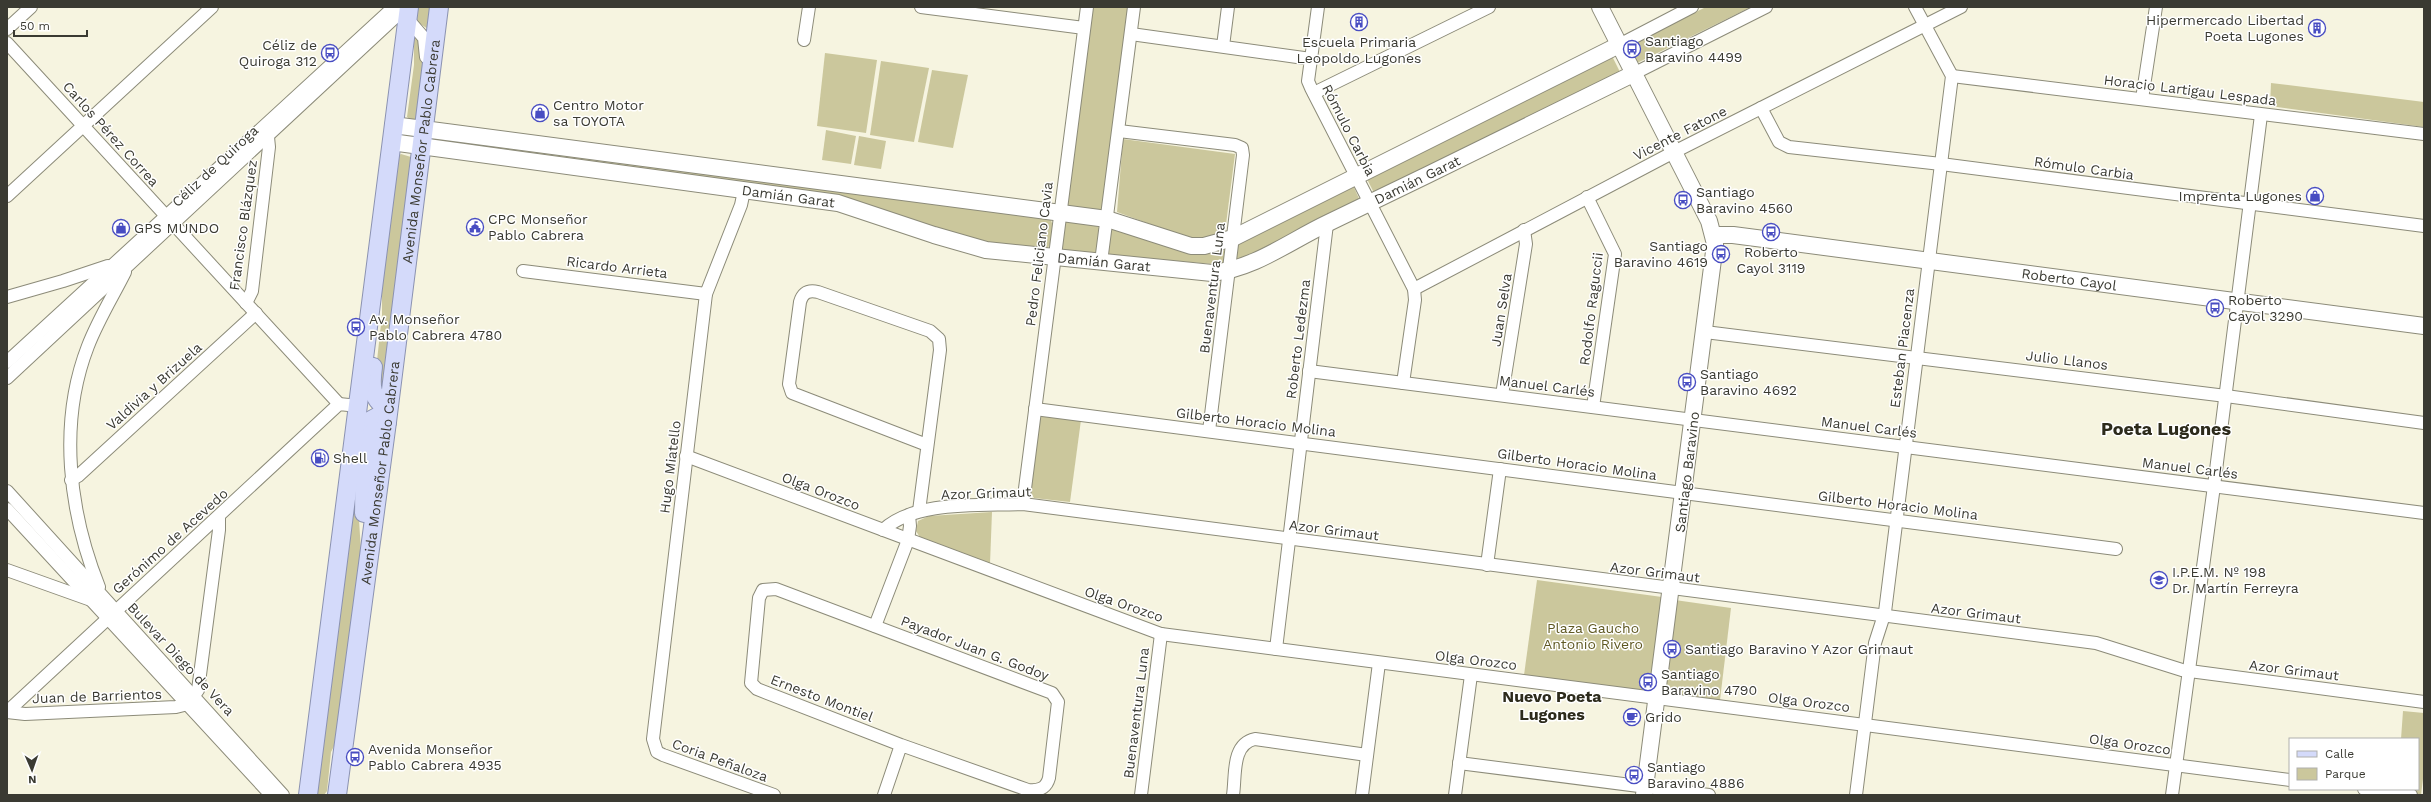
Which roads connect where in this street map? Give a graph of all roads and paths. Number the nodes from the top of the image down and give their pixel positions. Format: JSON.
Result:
{"nodes":[{"id":1,"x":31,"y":7,"type":"edge"},
{"id":2,"x":212,"y":7,"type":"edge"},
{"id":3,"x":439,"y":7,"type":"edge"},
{"id":4,"x":809,"y":7,"type":"edge"},
{"id":5,"x":921,"y":7,"type":"edge"},
{"id":6,"x":1087,"y":7,"type":"edge"},
{"id":7,"x":1134,"y":7,"type":"edge"},
{"id":8,"x":1228,"y":7,"type":"edge"},
{"id":9,"x":1318,"y":7,"type":"edge"},
{"id":10,"x":1489,"y":7,"type":"edge"},
{"id":11,"x":1600,"y":7,"type":"edge"},
{"id":12,"x":1692,"y":7,"type":"edge"},
{"id":13,"x":1766,"y":7,"type":"edge"},
{"id":14,"x":1915,"y":7,"type":"edge"},
{"id":15,"x":1961,"y":7,"type":"edge"},
{"id":16,"x":2156,"y":7,"type":"edge"},
{"id":17,"x":995,"y":12,"type":"edge"},
{"id":18,"x":400,"y":13,"type":"edge"},
{"id":19,"x":1924,"y":25,"type":"junction"},
{"id":20,"x":1084,"y":28,"type":"junction"},
{"id":21,"x":7,"y":29,"type":"edge"},
{"id":22,"x":1131,"y":34,"type":"junction"},
{"id":23,"x":804,"y":40,"type":"dead end"},
{"id":24,"x":7,"y":43,"type":"edge"},
{"id":25,"x":1619,"y":45,"type":"junction"},
{"id":26,"x":1223,"y":46,"type":"junction"},
{"id":27,"x":1311,"y":59,"type":"junction"},
{"id":28,"x":1633,"y":74,"type":"junction"},
{"id":29,"x":1952,"y":76,"type":"junction"},
{"id":30,"x":430,"y":78,"type":"junction"},
{"id":31,"x":1314,"y":94,"type":"junction"},
{"id":32,"x":2142,"y":99,"type":"junction"},
{"id":33,"x":1761,"y":108,"type":"junction"},
{"id":34,"x":2261,"y":115,"type":"junction"},
{"id":35,"x":83,"y":125,"type":"junction"},
{"id":36,"x":1119,"y":131,"type":"junction"},
{"id":37,"x":265,"y":133,"type":"junction"},
{"id":38,"x":392,"y":134,"type":"junction"},
{"id":39,"x":2424,"y":134,"type":"edge"},
{"id":40,"x":423,"y":138,"type":"junction"},
{"id":41,"x":1674,"y":152,"type":"junction"},
{"id":42,"x":1941,"y":164,"type":"junction"},
{"id":43,"x":1356,"y":176,"type":"junction"},
{"id":44,"x":792,"y":178,"type":"junction"},
{"id":45,"x":744,"y":191,"type":"junction"},
{"id":46,"x":7,"y":196,"type":"edge"},
{"id":47,"x":789,"y":196,"type":"junction"},
{"id":48,"x":1587,"y":197,"type":"junction"},
{"id":49,"x":1370,"y":204,"type":"junction"},
{"id":50,"x":2249,"y":205,"type":"junction"},
{"id":51,"x":1060,"y":213,"type":"junction"},
{"id":52,"x":1107,"y":219,"type":"junction"},
{"id":53,"x":170,"y":220,"type":"junction"},
{"id":54,"x":1327,"y":224,"type":"junction"},
{"id":55,"x":2424,"y":226,"type":"edge"},
{"id":56,"x":1524,"y":230,"type":"junction"},
{"id":57,"x":1714,"y":235,"type":"junction"},
{"id":58,"x":1233,"y":238,"type":"junction"},
{"id":59,"x":1054,"y":257,"type":"junction"},
{"id":60,"x":1928,"y":260,"type":"junction"},
{"id":61,"x":1100,"y":262,"type":"junction"},
{"id":62,"x":113,"y":264,"type":"junction"},
{"id":63,"x":130,"y":264,"type":"junction"},
{"id":64,"x":523,"y":271,"type":"dead end"},
{"id":65,"x":1228,"y":271,"type":"junction"},
{"id":66,"x":1414,"y":289,"type":"junction"},
{"id":67,"x":372,"y":290,"type":"junction"},
{"id":68,"x":706,"y":294,"type":"junction"},
{"id":69,"x":7,"y":297,"type":"edge"},
{"id":70,"x":2237,"y":302,"type":"junction"},
{"id":71,"x":246,"y":303,"type":"junction"},
{"id":72,"x":256,"y":313,"type":"junction"},
{"id":73,"x":2424,"y":326,"type":"edge"},
{"id":74,"x":1705,"y":332,"type":"junction"},
{"id":75,"x":1916,"y":357,"type":"junction"},
{"id":76,"x":7,"y":362,"type":"edge"},
{"id":77,"x":1309,"y":371,"type":"junction"},
{"id":78,"x":7,"y":378,"type":"edge"},
{"id":79,"x":1403,"y":383,"type":"junction"},
{"id":80,"x":1502,"y":395,"type":"junction"},
{"id":81,"x":2226,"y":396,"type":"junction"},
{"id":82,"x":339,"y":404,"type":"junction"},
{"id":83,"x":358,"y":406,"type":"junction"},
{"id":84,"x":1594,"y":407,"type":"junction"},
{"id":85,"x":1035,"y":409,"type":"junction"},
{"id":86,"x":388,"y":416,"type":"junction"},
{"id":87,"x":1693,"y":420,"type":"junction"},
{"id":88,"x":2424,"y":422,"type":"edge"},
{"id":89,"x":1209,"y":431,"type":"junction"},
{"id":90,"x":354,"y":438,"type":"junction"},
{"id":91,"x":1300,"y":443,"type":"junction"},
{"id":92,"x":927,"y":445,"type":"junction"},
{"id":93,"x":1905,"y":447,"type":"junction"},
{"id":94,"x":686,"y":456,"type":"junction"},
{"id":95,"x":1500,"y":469,"type":"junction"},
{"id":96,"x":71,"y":480,"type":"junction"},
{"id":97,"x":2214,"y":486,"type":"junction"},
{"id":98,"x":7,"y":491,"type":"edge"},
{"id":99,"x":1684,"y":493,"type":"junction"},
{"id":100,"x":1023,"y":504,"type":"junction"},
{"id":101,"x":7,"y":509,"type":"edge"},
{"id":102,"x":914,"y":513,"type":"junction"},
{"id":103,"x":2424,"y":514,"type":"edge"},
{"id":104,"x":219,"y":517,"type":"junction"},
{"id":105,"x":1896,"y":520,"type":"junction"},
{"id":106,"x":883,"y":530,"type":"junction"},
{"id":107,"x":1289,"y":539,"type":"junction"},
{"id":108,"x":908,"y":540,"type":"junction"},
{"id":109,"x":2116,"y":549,"type":"dead end"},
{"id":110,"x":1487,"y":565,"type":"junction"},
{"id":111,"x":7,"y":570,"type":"edge"},
{"id":112,"x":1672,"y":589,"type":"junction"},
{"id":113,"x":97,"y":597,"type":"junction"},
{"id":114,"x":112,"y":614,"type":"junction"},
{"id":115,"x":1884,"y":617,"type":"junction"},
{"id":116,"x":875,"y":626,"type":"junction"},
{"id":117,"x":1161,"y":634,"type":"junction"},
{"id":118,"x":1276,"y":649,"type":"junction"},
{"id":119,"x":1379,"y":663,"type":"junction"},
{"id":120,"x":2189,"y":672,"type":"junction"},
{"id":121,"x":1471,"y":675,"type":"junction"},
{"id":122,"x":1657,"y":698,"type":"junction"},
{"id":123,"x":192,"y":700,"type":"junction"},
{"id":124,"x":2424,"y":702,"type":"edge"},
{"id":125,"x":7,"y":712,"type":"edge"},
{"id":126,"x":1865,"y":724,"type":"junction"},
{"id":127,"x":901,"y":745,"type":"junction"},
{"id":128,"x":657,"y":752,"type":"joint"},
{"id":129,"x":1367,"y":755,"type":"junction"},
{"id":130,"x":1459,"y":763,"type":"junction"},
{"id":131,"x":2176,"y":765,"type":"junction"},
{"id":132,"x":2289,"y":780,"type":"edge"},
{"id":133,"x":2372,"y":790,"type":"edge"},
{"id":134,"x":1645,"y":791,"type":"edge"},
{"id":135,"x":271,"y":795,"type":"edge"},
{"id":136,"x":283,"y":795,"type":"edge"},
{"id":137,"x":308,"y":795,"type":"edge"},
{"id":138,"x":337,"y":795,"type":"edge"},
{"id":139,"x":774,"y":795,"type":"edge"},
{"id":140,"x":884,"y":795,"type":"edge"},
{"id":141,"x":1141,"y":795,"type":"edge"},
{"id":142,"x":1234,"y":795,"type":"edge"},
{"id":143,"x":1362,"y":795,"type":"edge"},
{"id":144,"x":1455,"y":795,"type":"edge"},
{"id":145,"x":1709,"y":795,"type":"edge"},
{"id":146,"x":1856,"y":795,"type":"edge"},
{"id":147,"x":2172,"y":795,"type":"edge"},
{"id":148,"x":2411,"y":795,"type":"edge"}],
"edges":[{"from":1,"to":21,"type":"street"},
{"from":2,"to":35,"type":"street"},
{"from":3,"to":30,"type":"main road","name":"Avenida Monseñor Pablo Cabrera"},
{"from":4,"to":23,"type":"street"},
{"from":5,"to":17,"type":"street"},
{"from":6,"to":20,"type":"street","name":"Pedro Feliciano Cavia"},
{"from":7,"to":22,"type":"street"},
{"from":8,"to":26,"type":"street"},
{"from":9,"to":27,"type":"street","name":"Rómulo Carbia"},
{"from":10,"to":31,"type":"street"},
{"from":11,"to":25,"type":"main road","name":"Santiago Baravino"},
{"from":12,"to":25,"type":"street","name":"Damián Garat"},
{"from":13,"to":28,"type":"street","name":"Damián Garat"},
{"from":14,"to":19,"type":"street"},
{"from":15,"to":19,"type":"street","name":"Vicente Fatone"},
{"from":16,"to":32,"type":"street"},
{"from":17,"to":20,"type":"street"},
{"from":18,"to":30,"type":"street"},
{"from":18,"to":37,"type":"street","name":"Céliz de Quiroga"},
{"from":18,"to":38,"type":"main road","name":"Avenida Monseñor Pablo Cabrera"},
{"from":19,"to":29,"type":"street"},
{"from":19,"to":33,"type":"street","name":"Vicente Fatone"},
{"from":20,"to":51,"type":"street","name":"Pedro Feliciano Cavia"},
{"from":22,"to":26,"type":"street"},
{"from":22,"to":36,"type":"street"},
{"from":24,"to":35,"type":"street","name":"Carlos Pérez Correa"},
{"from":25,"to":28,"type":"main road","name":"Santiago Baravino"},
{"from":25,"to":43,"type":"main road","name":"Damián Garat"},
{"from":26,"to":27,"type":"street"},
{"from":27,"to":31,"type":"street","name":"Rómulo Carbia"},
{"from":28,"to":41,"type":"main road","name":"Santiago Baravino"},
{"from":28,"to":49,"type":"main road","name":"Damián Garat"},
{"from":29,"to":32,"type":"street","name":"Horacio Lartigau Lespada"},
{"from":29,"to":42,"type":"street","name":"Esteban Piacenza"},
{"from":30,"to":40,"type":"main road","name":"Avenida Monseñor Pablo Cabrera"},
{"from":31,"to":43,"type":"street","name":"Rómulo Carbia"},
{"from":32,"to":34,"type":"street","name":"Horacio Lartigau Lespada"},
{"from":33,"to":41,"type":"street","name":"Vicente Fatone"},
{"from":33,"to":42,"type":"street","name":"Rómulo Carbia"},
{"from":34,"to":39,"type":"street","name":"Horacio Lartigau Lespada"},
{"from":34,"to":50,"type":"street"},
{"from":35,"to":46,"type":"street"},
{"from":35,"to":53,"type":"street","name":"Carlos Pérez Correa"},
{"from":36,"to":52,"type":"street"},
{"from":36,"to":58,"type":"street","name":"Buenaventura Luna"},
{"from":37,"to":53,"type":"street","name":"Céliz de Quiroga"},
{"from":37,"to":71,"type":"street","name":"Francisco Blázquez"},
{"from":38,"to":40,"type":"main road","name":"Damián Garat"},
{"from":38,"to":67,"type":"main road","name":"Avenida Monseñor Pablo Cabrera"},
{"from":40,"to":44,"type":"main road","name":"Damián Garat"},
{"from":40,"to":45,"type":"main road","name":"Damián Garat"},
{"from":40,"to":86,"type":"main road","name":"Avenida Monseñor Pablo Cabrera"},
{"from":41,"to":48,"type":"street","name":"Vicente Fatone"},
{"from":41,"to":57,"type":"main road","name":"Santiago Baravino"},
{"from":42,"to":50,"type":"street","name":"Rómulo Carbia"},
{"from":42,"to":60,"type":"street","name":"Esteban Piacenza"},
{"from":43,"to":49,"type":"street","name":"Rómulo Carbia"},
{"from":43,"to":58,"type":"main road","name":"Damián Garat"},
{"from":44,"to":47,"type":"street"},
{"from":44,"to":51,"type":"main road","name":"Damián Garat"},
{"from":45,"to":47,"type":"main road","name":"Damián Garat"},
{"from":45,"to":68,"type":"street","name":"Hugo Miatello"},
{"from":47,"to":59,"type":"main road","name":"Damián Garat"},
{"from":48,"to":56,"type":"street","name":"Vicente Fatone"},
{"from":48,"to":84,"type":"street","name":"Rodolfo Raguccii"},
{"from":49,"to":54,"type":"main road","name":"Damián Garat"},
{"from":49,"to":66,"type":"street","name":"Rómulo Carbia"},
{"from":50,"to":55,"type":"street","name":"Rómulo Carbia"},
{"from":50,"to":70,"type":"street"},
{"from":51,"to":52,"type":"main road","name":"Damián Garat"},
{"from":51,"to":59,"type":"street","name":"Pedro Feliciano Cavia"},
{"from":52,"to":58,"type":"main road","name":"Damián Garat"},
{"from":52,"to":61,"type":"street"},
{"from":53,"to":62,"type":"street","name":"Céliz de Quiroga"},
{"from":53,"to":63,"type":"street","name":"Céliz de Quiroga"},
{"from":53,"to":71,"type":"street","name":"Carlos Pérez Correa"},
{"from":54,"to":65,"type":"main road","name":"Damián Garat"},
{"from":54,"to":77,"type":"street","name":"Roberto Ledezma"},
{"from":56,"to":66,"type":"street","name":"Vicente Fatone"},
{"from":56,"to":80,"type":"street","name":"Juan Selva"},
{"from":57,"to":60,"type":"main road","name":"Roberto Cayol"},
{"from":57,"to":74,"type":"main road","name":"Santiago Baravino"},
{"from":58,"to":65,"type":"street","name":"Buenaventura Luna"},
{"from":59,"to":61,"type":"main road","name":"Damián Garat"},
{"from":59,"to":85,"type":"street","name":"Pedro Feliciano Cavia"},
{"from":60,"to":70,"type":"main road","name":"Roberto Cayol"},
{"from":60,"to":75,"type":"street","name":"Esteban Piacenza"},
{"from":61,"to":65,"type":"main road","name":"Damián Garat"},
{"from":62,"to":69,"type":"street"},
{"from":62,"to":76,"type":"street","name":"Céliz de Quiroga"},
{"from":63,"to":78,"type":"street","name":"Céliz de Quiroga"},
{"from":63,"to":96,"type":"street"},
{"from":64,"to":68,"type":"street","name":"Ricardo Arrieta"},
{"from":65,"to":89,"type":"street","name":"Buenaventura Luna"},
{"from":66,"to":79,"type":"street","name":"Rómulo Carbia"},
{"from":67,"to":83,"type":"main road","name":"Avenida Monseñor Pablo Cabrera"},
{"from":67,"to":86,"type":"main road"},
{"from":68,"to":94,"type":"street","name":"Hugo Miatello"},
{"from":70,"to":73,"type":"main road","name":"Roberto Cayol"},
{"from":70,"to":81,"type":"street"},
{"from":71,"to":72,"type":"street","name":"Carlos Pérez Correa"},
{"from":72,"to":82,"type":"street","name":"Carlos Pérez Correa"},
{"from":72,"to":96,"type":"street","name":"Valdivia y Brizuela"},
{"from":74,"to":75,"type":"street","name":"Julio Llanos"},
{"from":74,"to":87,"type":"main road","name":"Santiago Baravino"},
{"from":75,"to":81,"type":"street","name":"Julio Llanos"},
{"from":75,"to":93,"type":"street","name":"Esteban Piacenza"},
{"from":77,"to":79,"type":"street","name":"Manuel Carlés"},
{"from":77,"to":91,"type":"street","name":"Roberto Ledezma"},
{"from":79,"to":80,"type":"street","name":"Manuel Carlés"},
{"from":80,"to":84,"type":"street","name":"Manuel Carlés"},
{"from":81,"to":88,"type":"street","name":"Julio Llanos"},
{"from":81,"to":97,"type":"street"},
{"from":82,"to":83,"type":"street"},
{"from":82,"to":104,"type":"street","name":"Gerónimo de Acevedo"},
{"from":83,"to":90,"type":"main road","name":"Avenida Monseñor Pablo Cabrera"},
{"from":84,"to":87,"type":"street","name":"Manuel Carlés"},
{"from":85,"to":89,"type":"street","name":"Gilberto Horacio Molina"},
{"from":85,"to":100,"type":"street","name":"Pedro Feliciano Cavia"},
{"from":86,"to":90,"type":"main road"},
{"from":86,"to":138,"type":"main road","name":"Avenida Monseñor Pablo Cabrera"},
{"from":87,"to":93,"type":"street","name":"Manuel Carlés"},
{"from":87,"to":99,"type":"main road","name":"Santiago Baravino"},
{"from":89,"to":91,"type":"street","name":"Gilberto Horacio Molina"},
{"from":90,"to":137,"type":"main road","name":"Avenida Monseñor Pablo Cabrera"},
{"from":91,"to":95,"type":"street","name":"Gilberto Horacio Molina"},
{"from":91,"to":107,"type":"street","name":"Roberto Ledezma"},
{"from":92,"to":92,"type":"street"},
{"from":92,"to":102,"type":"street"},
{"from":93,"to":97,"type":"street","name":"Manuel Carlés"},
{"from":93,"to":105,"type":"street","name":"Esteban Piacenza"},
{"from":94,"to":106,"type":"street","name":"Olga Orozco"},
{"from":94,"to":128,"type":"street","name":"Hugo Miatello"},
{"from":95,"to":99,"type":"street","name":"Gilberto Horacio Molina"},
{"from":95,"to":110,"type":"street"},
{"from":96,"to":113,"type":"street"},
{"from":97,"to":103,"type":"street","name":"Manuel Carlés"},
{"from":97,"to":120,"type":"street"},
{"from":98,"to":113,"type":"street","name":"Bulevar Diego de Vera"},
{"from":99,"to":105,"type":"street","name":"Gilberto Horacio Molina"},
{"from":99,"to":112,"type":"main road","name":"Santiago Baravino"},
{"from":100,"to":102,"type":"street","name":"Azor Grimaut"},
{"from":100,"to":107,"type":"street","name":"Azor Grimaut"},
{"from":101,"to":113,"type":"street","name":"Bulevar Diego de Vera"},
{"from":102,"to":106,"type":"street","name":"Azor Grimaut"},
{"from":102,"to":108,"type":"street"},
{"from":104,"to":114,"type":"street","name":"Gerónimo de Acevedo"},
{"from":104,"to":123,"type":"street"},
{"from":105,"to":109,"type":"street","name":"Gilberto Horacio Molina"},
{"from":105,"to":115,"type":"street","name":"Esteban Piacenza"},
{"from":106,"to":108,"type":"street","name":"Olga Orozco"},
{"from":107,"to":110,"type":"street","name":"Azor Grimaut"},
{"from":107,"to":118,"type":"street","name":"Roberto Ledezma"},
{"from":108,"to":116,"type":"street"},
{"from":108,"to":117,"type":"street","name":"Olga Orozco"},
{"from":110,"to":112,"type":"street","name":"Azor Grimaut"},
{"from":111,"to":113,"type":"street"},
{"from":112,"to":115,"type":"street","name":"Azor Grimaut"},
{"from":112,"to":122,"type":"main road","name":"Santiago Baravino"},
{"from":113,"to":114,"type":"street","name":"Bulevar Diego de Vera"},
{"from":114,"to":123,"type":"street","name":"Bulevar Diego de Vera"},
{"from":114,"to":125,"type":"street","name":"Gerónimo de Acevedo"},
{"from":115,"to":120,"type":"street","name":"Azor Grimaut"},
{"from":115,"to":126,"type":"street","name":"Esteban Piacenza"},
{"from":116,"to":127,"type":"street","name":"Ernesto Montiel"},
{"from":116,"to":127,"type":"street","name":"Payador Juan G. Godoy"},
{"from":117,"to":118,"type":"street","name":"Olga Orozco"},
{"from":117,"to":141,"type":"street","name":"Buenaventura Luna"},
{"from":118,"to":119,"type":"street","name":"Olga Orozco"},
{"from":119,"to":121,"type":"street","name":"Olga Orozco"},
{"from":119,"to":129,"type":"street"},
{"from":120,"to":124,"type":"street","name":"Azor Grimaut"},
{"from":120,"to":131,"type":"street"},
{"from":121,"to":122,"type":"street","name":"Olga Orozco"},
{"from":121,"to":130,"type":"street"},
{"from":122,"to":126,"type":"street","name":"Olga Orozco"},
{"from":122,"to":134,"type":"main road","name":"Santiago Baravino"},
{"from":123,"to":125,"type":"street","name":"Juan de Barrientos"},
{"from":123,"to":135,"type":"street","name":"Bulevar Diego de Vera"},
{"from":123,"to":136,"type":"street","name":"Bulevar Diego de Vera"},
{"from":126,"to":131,"type":"street","name":"Olga Orozco"},
{"from":126,"to":146,"type":"street","name":"Esteban Piacenza"},
{"from":127,"to":140,"type":"street"},
{"from":128,"to":139,"type":"street","name":"Coria Peñaloza"},
{"from":129,"to":142,"type":"street"},
{"from":129,"to":143,"type":"street"},
{"from":130,"to":134,"type":"street"},
{"from":130,"to":144,"type":"street"},
{"from":131,"to":132,"type":"street","name":"Olga Orozco"},
{"from":131,"to":147,"type":"street"},
{"from":133,"to":148,"type":"street"},
{"from":134,"to":145,"type":"street"}]}
